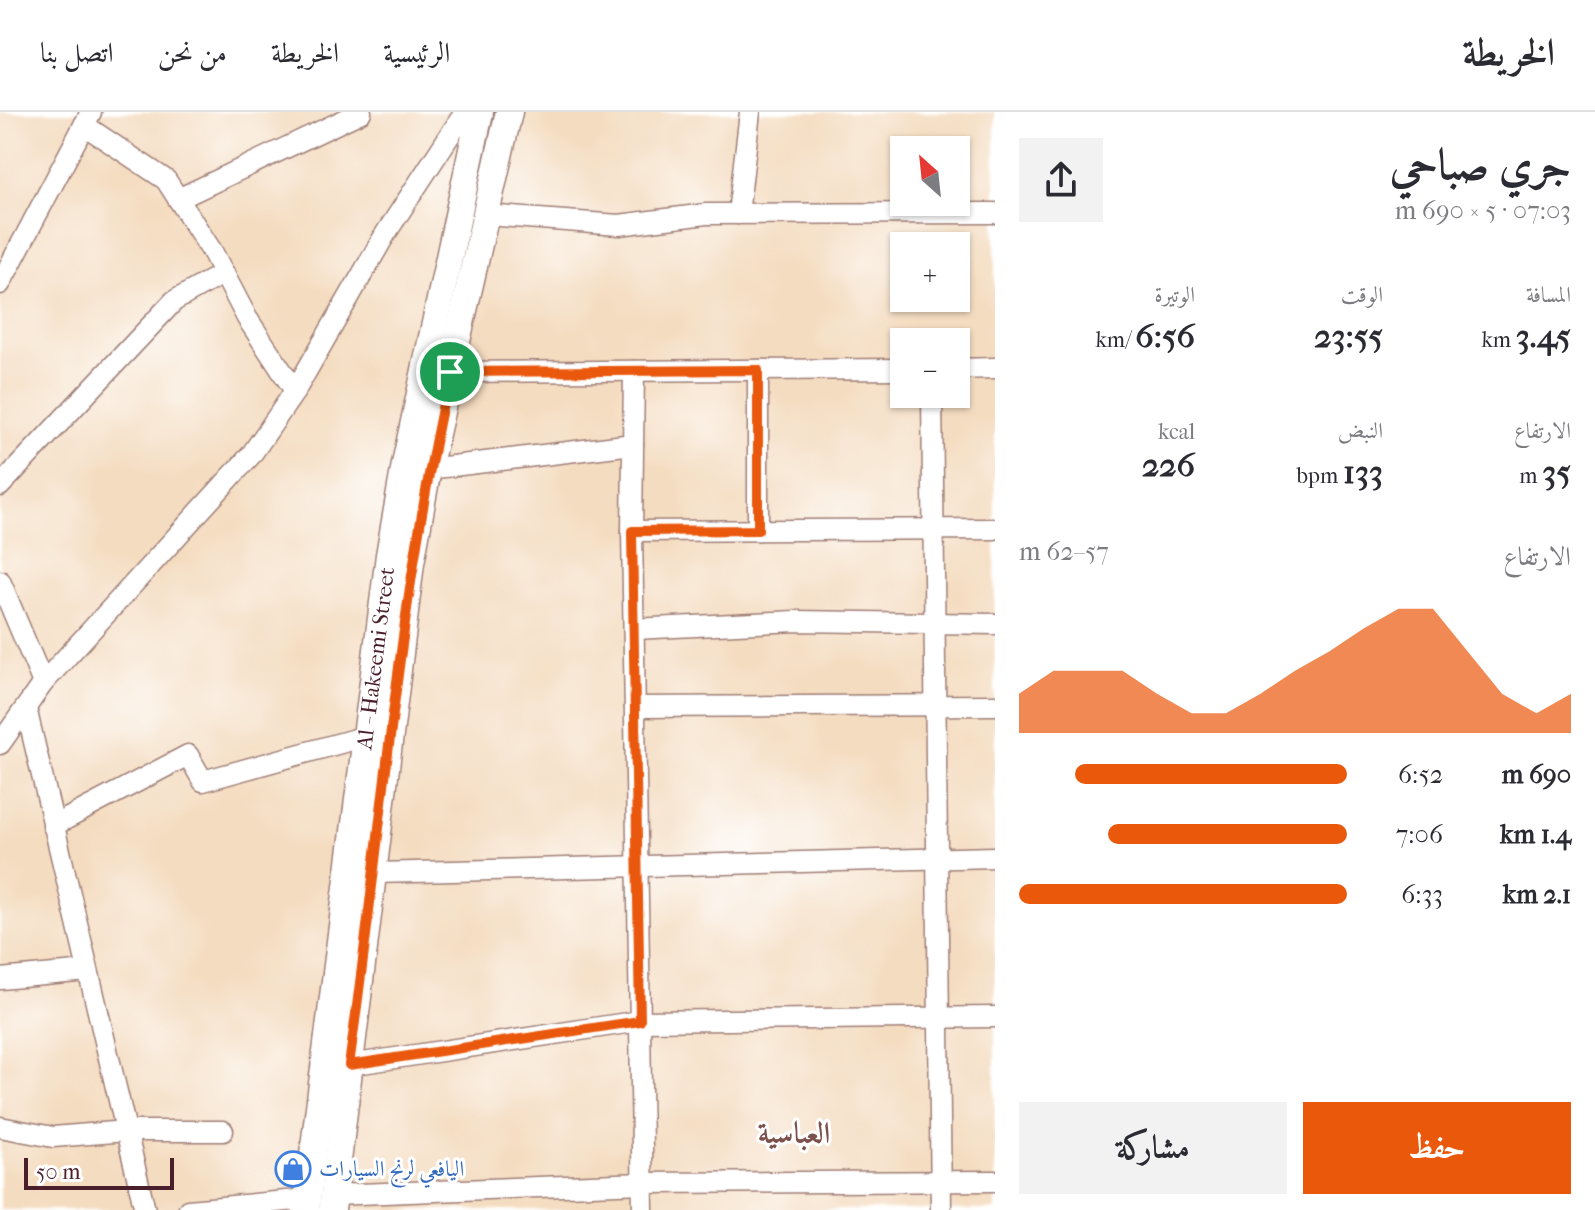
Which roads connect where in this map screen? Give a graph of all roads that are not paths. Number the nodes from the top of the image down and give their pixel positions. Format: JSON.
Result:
{"nodes":[{"id":1,"x":361,"y":112,"type":"edge"},
{"id":2,"x":465,"y":112,"type":"edge"},
{"id":3,"x":480,"y":112,"type":"edge"},
{"id":4,"x":509,"y":112,"type":"edge"},
{"id":5,"x":750,"y":112,"type":"edge"},
{"id":6,"x":87,"y":118,"type":"edge"},
{"id":7,"x":178,"y":199,"type":"junction"},
{"id":8,"x":995,"y":213,"type":"edge"},
{"id":9,"x":738,"y":214,"type":"junction"},
{"id":10,"x":486,"y":215,"type":"junction"},
{"id":11,"x":224,"y":273,"type":"junction"},
{"id":12,"x":0,"y":284,"type":"edge"},
{"id":13,"x":995,"y":368,"type":"edge"},
{"id":14,"x":890,"y":369,"type":"edge"},
{"id":15,"x":970,"y":369,"type":"edge"},
{"id":16,"x":758,"y":370,"type":"junction"},
{"id":17,"x":634,"y":371,"type":"junction"},
{"id":18,"x":450,"y":372,"type":"junction"},
{"id":19,"x":295,"y":391,"type":"junction"},
{"id":20,"x":932,"y":408,"type":"edge"},
{"id":21,"x":633,"y":444,"type":"junction"},
{"id":22,"x":428,"y":469,"type":"junction"},
{"id":23,"x":0,"y":486,"type":"edge"},
{"id":24,"x":995,"y":529,"type":"edge"},
{"id":25,"x":758,"y":530,"type":"junction"},
{"id":26,"x":932,"y":530,"type":"junction"},
{"id":27,"x":632,"y":531,"type":"junction"},
{"id":28,"x":0,"y":581,"type":"edge"},
{"id":29,"x":995,"y":624,"type":"edge"},
{"id":30,"x":933,"y":625,"type":"junction"},
{"id":31,"x":634,"y":629,"type":"junction"},
{"id":32,"x":43,"y":683,"type":"junction"},
{"id":33,"x":995,"y":705,"type":"edge"},
{"id":34,"x":934,"y":706,"type":"junction"},
{"id":35,"x":635,"y":707,"type":"junction"},
{"id":36,"x":26,"y":708,"type":"junction"},
{"id":37,"x":366,"y":736,"type":"junction"},
{"id":38,"x":0,"y":744,"type":"edge"},
{"id":39,"x":53,"y":826,"type":"junction"},
{"id":40,"x":995,"y":857,"type":"edge"},
{"id":41,"x":938,"y":858,"type":"junction"},
{"id":42,"x":638,"y":864,"type":"junction"},
{"id":43,"x":376,"y":873,"type":"junction"},
{"id":44,"x":88,"y":971,"type":"junction"},
{"id":45,"x":0,"y":979,"type":"edge"},
{"id":46,"x":995,"y":1017,"type":"edge"},
{"id":47,"x":939,"y":1018,"type":"junction"},
{"id":48,"x":640,"y":1021,"type":"junction"},
{"id":49,"x":349,"y":1065,"type":"junction"},
{"id":50,"x":0,"y":1127,"type":"edge"},
{"id":51,"x":126,"y":1131,"type":"junction"},
{"id":52,"x":223,"y":1131,"type":"dead end"},
{"id":53,"x":941,"y":1181,"type":"junction"},
{"id":54,"x":995,"y":1181,"type":"edge"},
{"id":55,"x":643,"y":1183,"type":"junction"},
{"id":56,"x":320,"y":1204,"type":"edge"},
{"id":57,"x":145,"y":1210,"type":"edge"},
{"id":58,"x":188,"y":1210,"type":"edge"},
{"id":59,"x":643,"y":1210,"type":"edge"},
{"id":60,"x":941,"y":1210,"type":"edge"}],
"edges":[{"from":1,"to":7,"type":"street"},
{"from":2,"to":19,"type":"street"},
{"from":3,"to":37,"type":"street","name":"Al - Hakeemi Street"},
{"from":4,"to":10,"type":"street","name":"Al - Hakeemi Street"},
{"from":5,"to":9,"type":"street"},
{"from":6,"to":7,"type":"street"},
{"from":6,"to":12,"type":"street"},
{"from":7,"to":11,"type":"street"},
{"from":8,"to":9,"type":"street"},
{"from":9,"to":10,"type":"street"},
{"from":10,"to":18,"type":"street","name":"Al - Hakeemi Street"},
{"from":11,"to":19,"type":"street"},
{"from":11,"to":23,"type":"street"},
{"from":13,"to":15,"type":"street"},
{"from":14,"to":16,"type":"street"},
{"from":16,"to":17,"type":"street"},
{"from":16,"to":25,"type":"street"},
{"from":17,"to":18,"type":"street"},
{"from":17,"to":21,"type":"street"},
{"from":18,"to":22,"type":"street","name":"Al - Hakeemi Street"},
{"from":19,"to":32,"type":"street"},
{"from":20,"to":26,"type":"street"},
{"from":21,"to":22,"type":"street"},
{"from":21,"to":27,"type":"street"},
{"from":22,"to":43,"type":"street","name":"Al - Hakeemi Street"},
{"from":24,"to":26,"type":"street"},
{"from":25,"to":26,"type":"street"},
{"from":25,"to":27,"type":"street"},
{"from":26,"to":30,"type":"street"},
{"from":27,"to":31,"type":"street"},
{"from":28,"to":32,"type":"street"},
{"from":29,"to":30,"type":"street"},
{"from":30,"to":31,"type":"street"},
{"from":30,"to":34,"type":"street"},
{"from":31,"to":35,"type":"street"},
{"from":32,"to":36,"type":"street"},
{"from":33,"to":34,"type":"street"},
{"from":34,"to":35,"type":"street"},
{"from":34,"to":41,"type":"street"},
{"from":35,"to":42,"type":"street"},
{"from":36,"to":38,"type":"street"},
{"from":36,"to":39,"type":"street"},
{"from":37,"to":39,"type":"street"},
{"from":37,"to":56,"type":"street","name":"Al - Hakeemi Street"},
{"from":39,"to":44,"type":"street"},
{"from":40,"to":41,"type":"street"},
{"from":41,"to":42,"type":"street"},
{"from":41,"to":47,"type":"street"},
{"from":42,"to":43,"type":"street"},
{"from":42,"to":48,"type":"street"},
{"from":43,"to":49,"type":"street","name":"Al - Hakeemi Street"},
{"from":44,"to":45,"type":"street"},
{"from":44,"to":51,"type":"street"},
{"from":46,"to":47,"type":"street"},
{"from":47,"to":48,"type":"street"},
{"from":47,"to":53,"type":"street"},
{"from":48,"to":49,"type":"street"},
{"from":48,"to":55,"type":"street"},
{"from":49,"to":56,"type":"street","name":"Al - Hakeemi Street"},
{"from":50,"to":51,"type":"street"},
{"from":51,"to":52,"type":"street"},
{"from":51,"to":57,"type":"street"},
{"from":53,"to":54,"type":"street"},
{"from":53,"to":55,"type":"street"},
{"from":53,"to":60,"type":"street"},
{"from":55,"to":56,"type":"street"},
{"from":55,"to":59,"type":"street"},
{"from":56,"to":58,"type":"street"}]}
